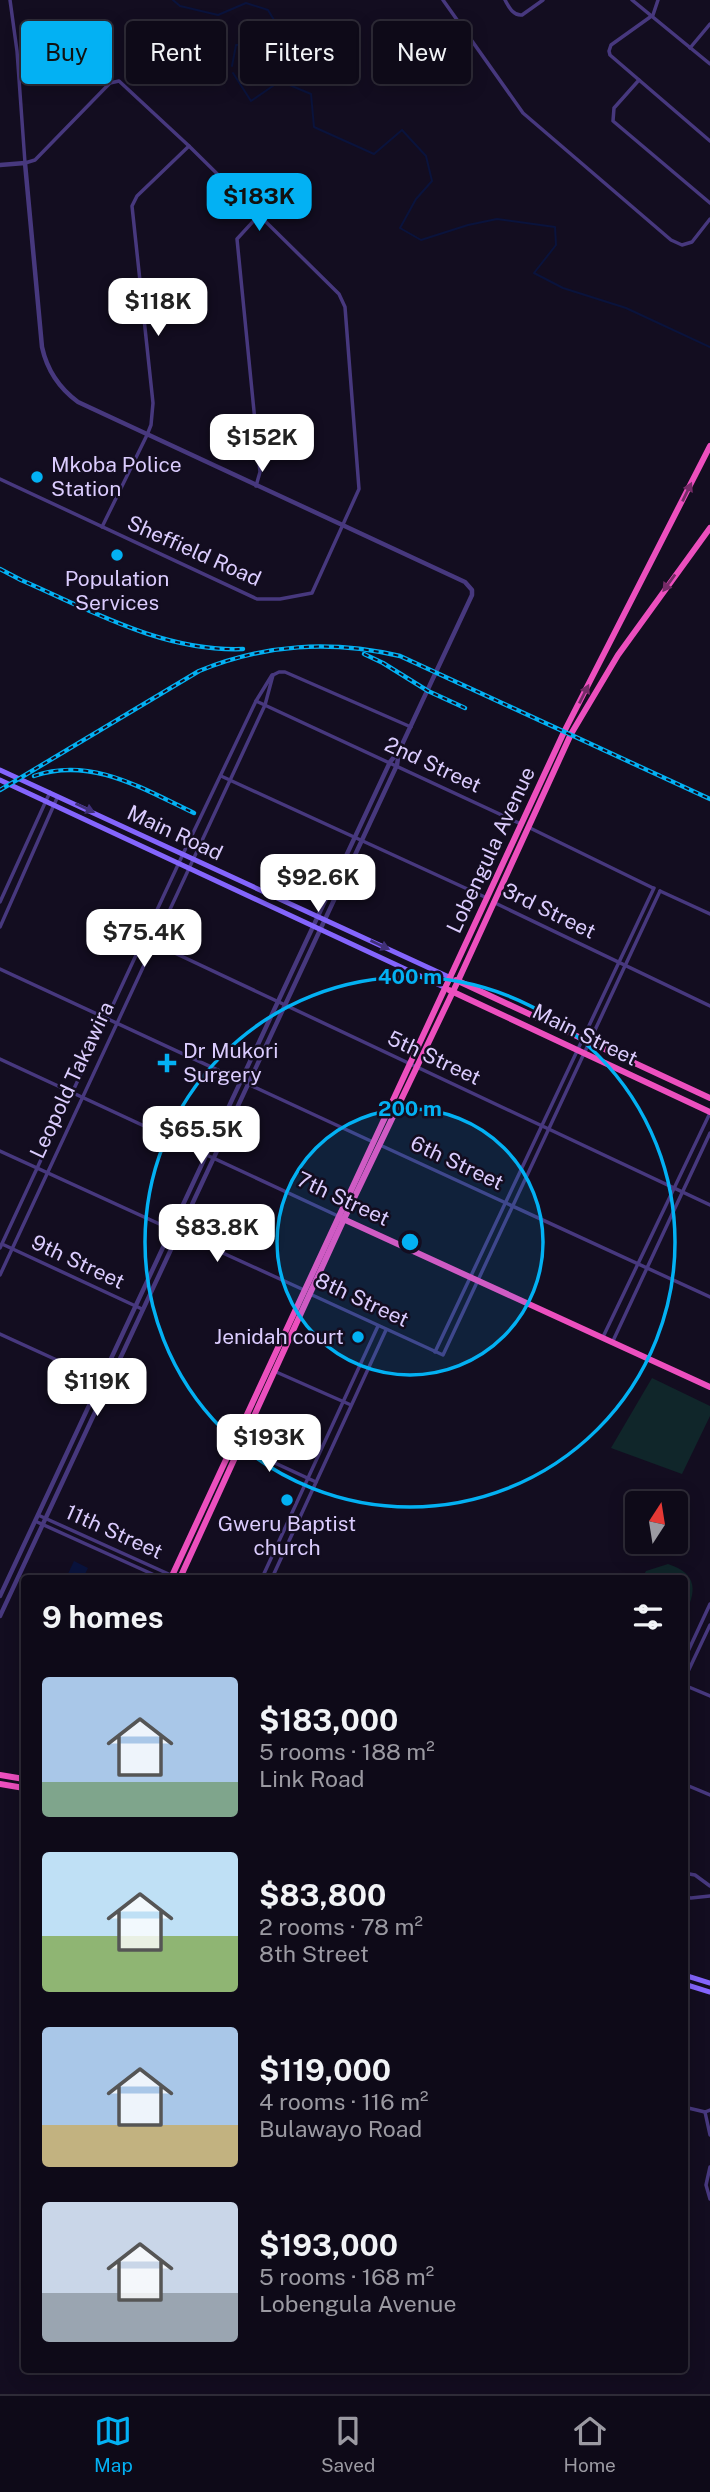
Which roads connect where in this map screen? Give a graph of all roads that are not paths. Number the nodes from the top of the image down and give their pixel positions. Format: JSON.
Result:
{"nodes":[{"id":1,"x":10,"y":0,"type":"edge"},
{"id":2,"x":443,"y":0,"type":"edge"},
{"id":3,"x":505,"y":0,"type":"edge"},
{"id":4,"x":543,"y":0,"type":"edge"},
{"id":5,"x":632,"y":0,"type":"edge"},
{"id":6,"x":658,"y":0,"type":"edge"},
{"id":7,"x":653,"y":15,"type":"junction"},
{"id":8,"x":710,"y":24,"type":"edge"},
{"id":9,"x":690,"y":48,"type":"junction"},
{"id":10,"x":710,"y":64,"type":"edge"},
{"id":11,"x":639,"y":80,"type":"junction"},
{"id":12,"x":710,"y":141,"type":"edge"},
{"id":13,"x":189,"y":146,"type":"junction"},
{"id":14,"x":25,"y":163,"type":"junction"},
{"id":15,"x":0,"y":164,"type":"edge"},
{"id":16,"x":710,"y":203,"type":"edge"},
{"id":17,"x":259,"y":215,"type":"junction"},
{"id":18,"x":710,"y":219,"type":"edge"},
{"id":19,"x":147,"y":435,"type":"junction"},
{"id":20,"x":710,"y":446,"type":"edge"},
{"id":21,"x":0,"y":479,"type":"edge"},
{"id":22,"x":256,"y":485,"type":"junction"},
{"id":23,"x":343,"y":526,"type":"junction"},
{"id":24,"x":102,"y":527,"type":"junction"},
{"id":25,"x":710,"y":528,"type":"edge"},
{"id":26,"x":273,"y":675,"type":"junction"},
{"id":27,"x":256,"y":701,"type":"junction"},
{"id":28,"x":265,"y":705,"type":"junction"},
{"id":29,"x":411,"y":727,"type":"junction"},
{"id":30,"x":400,"y":751,"type":"junction"},
{"id":31,"x":390,"y":762,"type":"junction"},
{"id":32,"x":397,"y":765,"type":"junction"},
{"id":33,"x":0,"y":770,"type":"edge"},
{"id":34,"x":221,"y":776,"type":"junction"},
{"id":35,"x":0,"y":780,"type":"edge"},
{"id":36,"x":229,"y":780,"type":"junction"},
{"id":37,"x":50,"y":792,"type":"junction"},
{"id":38,"x":58,"y":796,"type":"junction"},
{"id":39,"x":45,"y":801,"type":"junction"},
{"id":40,"x":54,"y":805,"type":"junction"},
{"id":41,"x":115,"y":823,"type":"junction"},
{"id":42,"x":525,"y":825,"type":"junction"},
{"id":43,"x":110,"y":831,"type":"junction"},
{"id":44,"x":355,"y":839,"type":"junction"},
{"id":45,"x":362,"y":842,"type":"junction"},
{"id":46,"x":183,"y":854,"type":"junction"},
{"id":47,"x":193,"y":858,"type":"junction"},
{"id":48,"x":179,"y":864,"type":"junction"},
{"id":49,"x":188,"y":869,"type":"junction"},
{"id":50,"x":11,"y":878,"type":"junction"},
{"id":51,"x":20,"y":882,"type":"junction"},
{"id":52,"x":654,"y":888,"type":"junction"},
{"id":53,"x":660,"y":891,"type":"junction"},
{"id":54,"x":491,"y":900,"type":"junction"},
{"id":55,"x":0,"y":902,"type":"edge"},
{"id":56,"x":710,"y":914,"type":"edge"},
{"id":57,"x":322,"y":918,"type":"junction"},
{"id":58,"x":0,"y":927,"type":"edge"},
{"id":59,"x":314,"y":927,"type":"junction"},
{"id":60,"x":321,"y":930,"type":"junction"},
{"id":61,"x":145,"y":939,"type":"junction"},
{"id":62,"x":153,"y":943,"type":"junction"},
{"id":63,"x":619,"y":963,"type":"junction"},
{"id":64,"x":626,"y":966,"type":"junction"},
{"id":65,"x":0,"y":969,"type":"edge"},
{"id":66,"x":454,"y":979,"type":"junction"},
{"id":67,"x":449,"y":990,"type":"junction"},
{"id":68,"x":505,"y":1002,"type":"junction"},
{"id":69,"x":281,"y":1004,"type":"junction"},
{"id":70,"x":710,"y":1006,"type":"edge"},
{"id":71,"x":499,"y":1014,"type":"junction"},
{"id":72,"x":108,"y":1018,"type":"junction"},
{"id":73,"x":541,"y":1019,"type":"junction"},
{"id":74,"x":116,"y":1022,"type":"junction"},
{"id":75,"x":535,"y":1031,"type":"junction"},
{"id":76,"x":582,"y":1038,"type":"junction"},
{"id":77,"x":590,"y":1042,"type":"junction"},
{"id":78,"x":576,"y":1051,"type":"junction"},
{"id":79,"x":584,"y":1055,"type":"junction"},
{"id":80,"x":0,"y":1059,"type":"edge"},
{"id":81,"x":631,"y":1060,"type":"junction"},
{"id":82,"x":413,"y":1066,"type":"junction"},
{"id":83,"x":623,"y":1073,"type":"junction"},
{"id":84,"x":674,"y":1080,"type":"junction"},
{"id":85,"x":245,"y":1082,"type":"junction"},
{"id":86,"x":72,"y":1092,"type":"junction"},
{"id":87,"x":667,"y":1094,"type":"junction"},
{"id":88,"x":82,"y":1097,"type":"junction"},
{"id":89,"x":710,"y":1098,"type":"edge"},
{"id":90,"x":710,"y":1112,"type":"edge"},
{"id":91,"x":541,"y":1125,"type":"junction"},
{"id":92,"x":550,"y":1129,"type":"junction"},
{"id":93,"x":710,"y":1133,"type":"edge"},
{"id":94,"x":377,"y":1144,"type":"junction"},
{"id":95,"x":0,"y":1151,"type":"edge"},
{"id":96,"x":207,"y":1155,"type":"junction"},
{"id":97,"x":214,"y":1158,"type":"junction"},
{"id":98,"x":38,"y":1168,"type":"junction"},
{"id":99,"x":47,"y":1172,"type":"junction"},
{"id":100,"x":674,"y":1188,"type":"junction"},
{"id":101,"x":682,"y":1192,"type":"junction"},
{"id":102,"x":505,"y":1203,"type":"junction"},
{"id":103,"x":710,"y":1205,"type":"edge"},
{"id":104,"x":513,"y":1208,"type":"junction"},
{"id":105,"x":342,"y":1218,"type":"junction"},
{"id":106,"x":175,"y":1232,"type":"junction"},
{"id":107,"x":1,"y":1245,"type":"edge"},
{"id":108,"x":12,"y":1249,"type":"junction"},
{"id":109,"x":638,"y":1265,"type":"junction"},
{"id":110,"x":646,"y":1268,"type":"junction"},
{"id":111,"x":0,"y":1275,"type":"edge"},
{"id":112,"x":471,"y":1276,"type":"junction"},
{"id":113,"x":479,"y":1280,"type":"junction"},
{"id":114,"x":308,"y":1292,"type":"junction"},
{"id":115,"x":710,"y":1297,"type":"edge"},
{"id":116,"x":135,"y":1306,"type":"junction"},
{"id":117,"x":142,"y":1309,"type":"junction"},
{"id":118,"x":378,"y":1326,"type":"junction"},
{"id":119,"x":386,"y":1330,"type":"junction"},
{"id":120,"x":0,"y":1334,"type":"edge"},
{"id":121,"x":603,"y":1339,"type":"junction"},
{"id":122,"x":612,"y":1343,"type":"junction"},
{"id":123,"x":435,"y":1352,"type":"junction"},
{"id":124,"x":272,"y":1370,"type":"junction"},
{"id":125,"x":100,"y":1380,"type":"junction"},
{"id":126,"x":107,"y":1383,"type":"junction"},
{"id":127,"x":710,"y":1388,"type":"edge"},
{"id":128,"x":344,"y":1402,"type":"junction"},
{"id":129,"x":351,"y":1405,"type":"junction"},
{"id":130,"x":327,"y":1440,"type":"junction"},
{"id":131,"x":334,"y":1443,"type":"junction"},
{"id":132,"x":237,"y":1445,"type":"junction"},
{"id":133,"x":308,"y":1479,"type":"junction"},
{"id":134,"x":316,"y":1482,"type":"junction"},
{"id":135,"x":38,"y":1515,"type":"junction"},
{"id":136,"x":35,"y":1521,"type":"junction"},
{"id":137,"x":44,"y":1521,"type":"junction"},
{"id":138,"x":276,"y":1549,"type":"junction"},
{"id":139,"x":283,"y":1553,"type":"junction"},
{"id":140,"x":155,"y":1575,"type":"edge"},
{"id":141,"x":168,"y":1575,"type":"edge"},
{"id":142,"x":176,"y":1575,"type":"edge"},
{"id":143,"x":263,"y":1575,"type":"edge"},
{"id":144,"x":272,"y":1575,"type":"edge"},
{"id":145,"x":0,"y":1596,"type":"edge"},
{"id":146,"x":710,"y":1604,"type":"edge"},
{"id":147,"x":0,"y":1616,"type":"edge"},
{"id":148,"x":710,"y":1625,"type":"edge"},
{"id":149,"x":688,"y":1651,"type":"edge"},
{"id":150,"x":688,"y":1673,"type":"edge"},
{"id":151,"x":688,"y":1684,"type":"edge"},
{"id":152,"x":710,"y":1696,"type":"edge"},
{"id":153,"x":0,"y":1775,"type":"edge"},
{"id":154,"x":21,"y":1778,"type":"edge"},
{"id":155,"x":0,"y":1784,"type":"edge"},
{"id":156,"x":688,"y":1786,"type":"edge"},
{"id":157,"x":21,"y":1788,"type":"edge"},
{"id":158,"x":710,"y":1795,"type":"edge"},
{"id":159,"x":688,"y":1874,"type":"edge"},
{"id":160,"x":710,"y":1886,"type":"edge"},
{"id":161,"x":710,"y":1896,"type":"edge"},
{"id":162,"x":688,"y":1898,"type":"edge"},
{"id":163,"x":688,"y":1976,"type":"edge"},
{"id":164,"x":710,"y":1983,"type":"edge"},
{"id":165,"x":688,"y":1985,"type":"edge"},
{"id":166,"x":710,"y":1992,"type":"edge"},
{"id":167,"x":688,"y":2108,"type":"edge"},
{"id":168,"x":707,"y":2111,"type":"edge"},
{"id":169,"x":710,"y":2135,"type":"edge"},
{"id":170,"x":710,"y":2167,"type":"edge"},
{"id":171,"x":710,"y":2199,"type":"edge"}],
"edges":[{"from":1,"to":14,"type":"street"},
{"from":2,"to":18,"type":"street"},
{"from":3,"to":4,"type":"street"},
{"from":5,"to":7,"type":"street"},
{"from":6,"to":7,"type":"street"},
{"from":7,"to":9,"type":"street"},
{"from":7,"to":11,"type":"street"},
{"from":8,"to":9,"type":"street"},
{"from":9,"to":10,"type":"street"},
{"from":11,"to":12,"type":"street"},
{"from":11,"to":16,"type":"street"},
{"from":13,"to":14,"type":"street"},
{"from":13,"to":17,"type":"street"},
{"from":13,"to":19,"type":"street"},
{"from":14,"to":15,"type":"street"},
{"from":14,"to":19,"type":"street"},
{"from":17,"to":22,"type":"street"},
{"from":17,"to":23,"type":"street"},
{"from":19,"to":22,"type":"street"},
{"from":19,"to":24,"type":"street"},
{"from":42,"to":20,"type":"highway","name":"Lobengula Avenue","one_way":true},
{"from":21,"to":24,"type":"street","name":"Sheffield Road"},
{"from":22,"to":23,"type":"street"},
{"from":23,"to":24,"type":"street","name":"Sheffield Road"},
{"from":23,"to":29,"type":"street"},
{"from":25,"to":42,"type":"highway","name":"Lobengula Avenue","one_way":true},
{"from":26,"to":27,"type":"street","name":"Leopold Takawira"},
{"from":26,"to":28,"type":"street","name":"Leopold Takawira"},
{"from":26,"to":29,"type":"street"},
{"from":27,"to":28,"type":"street","name":"2nd Street"},
{"from":27,"to":34,"type":"street","name":"Leopold Takawira"},
{"from":28,"to":31,"type":"street","name":"2nd Street"},
{"from":28,"to":36,"type":"street","name":"Leopold Takawira"},
{"from":29,"to":30,"type":"street"},
{"from":30,"to":31,"type":"street"},
{"from":30,"to":32,"type":"street"},
{"from":31,"to":32,"type":"street","name":"2nd Street"},
{"from":31,"to":44,"type":"street"},
{"from":32,"to":42,"type":"street","name":"2nd Street"},
{"from":32,"to":45,"type":"street"},
{"from":33,"to":37,"type":"main road","name":"Main Road"},
{"from":34,"to":36,"type":"street","name":"3rd Street"},
{"from":34,"to":46,"type":"street","name":"Leopold Takawira"},
{"from":35,"to":39,"type":"main road","name":"Main Road"},
{"from":36,"to":44,"type":"street","name":"3rd Street"},
{"from":36,"to":47,"type":"street","name":"Leopold Takawira"},
{"from":37,"to":38,"type":"main road","name":"Main Road"},
{"from":37,"to":39,"type":"street"},
{"from":38,"to":40,"type":"street"},
{"from":38,"to":41,"type":"main road","name":"Main Road","one_way":true},
{"from":39,"to":40,"type":"main road","name":"Main Road"},
{"from":39,"to":50,"type":"street"},
{"from":40,"to":43,"type":"main road","name":"Main Road"},
{"from":40,"to":51,"type":"street"},
{"from":41,"to":43,"type":"main road"},
{"from":41,"to":46,"type":"main road","name":"Main Road"},
{"from":42,"to":52,"type":"street","name":"2nd Street"},
{"from":42,"to":54,"type":"highway","name":"Lobengula Avenue"},
{"from":43,"to":48,"type":"main road","name":"Main Road"},
{"from":44,"to":45,"type":"street","name":"3rd Street"},
{"from":44,"to":57,"type":"street"},
{"from":45,"to":54,"type":"street","name":"3rd Street"},
{"from":45,"to":57,"type":"street"},
{"from":46,"to":47,"type":"main road","name":"Main Road"},
{"from":46,"to":48,"type":"street","name":"Leopold Takawira"},
{"from":47,"to":49,"type":"street","name":"Leopold Takawira"},
{"from":47,"to":57,"type":"main road","name":"Main Road"},
{"from":48,"to":49,"type":"main road","name":"Main Road"},
{"from":48,"to":61,"type":"street","name":"Leopold Takawira"},
{"from":49,"to":59,"type":"main road","name":"Main Road"},
{"from":49,"to":62,"type":"street","name":"Leopold Takawira"},
{"from":50,"to":51,"type":"street"},
{"from":50,"to":55,"type":"street"},
{"from":51,"to":58,"type":"street"},
{"from":52,"to":53,"type":"street","name":"2nd Street"},
{"from":52,"to":63,"type":"street"},
{"from":53,"to":56,"type":"street","name":"2nd Street"},
{"from":53,"to":64,"type":"street"},
{"from":54,"to":63,"type":"street","name":"3rd Street"},
{"from":54,"to":66,"type":"highway","name":"Lobengula Avenue"},
{"from":57,"to":59,"type":"street"},
{"from":57,"to":60,"type":"street"},
{"from":57,"to":66,"type":"main road","name":"Main Road","one_way":true},
{"from":59,"to":60,"type":"main road","name":"Main Road"},
{"from":59,"to":69,"type":"street"},
{"from":60,"to":67,"type":"main road","name":"Main Road"},
{"from":60,"to":69,"type":"street"},
{"from":61,"to":62,"type":"street","name":"5th Street"},
{"from":61,"to":72,"type":"street","name":"Leopold Takawira"},
{"from":62,"to":69,"type":"street","name":"5th Street"},
{"from":62,"to":74,"type":"street","name":"Leopold Takawira"},
{"from":63,"to":64,"type":"street","name":"3rd Street"},
{"from":63,"to":76,"type":"street"},
{"from":64,"to":70,"type":"street","name":"3rd Street"},
{"from":64,"to":77,"type":"street"},
{"from":65,"to":72,"type":"street","name":"6th Street"},
{"from":66,"to":67,"type":"highway","name":"Lobengula Avenue"},
{"from":66,"to":68,"type":"highway","name":"Main Street"},
{"from":67,"to":71,"type":"highway","name":"Main Street"},
{"from":67,"to":82,"type":"highway","name":"Lobengula Avenue"},
{"from":68,"to":71,"type":"highway"},
{"from":68,"to":73,"type":"highway","name":"Main Street"},
{"from":69,"to":82,"type":"street","name":"5th Street"},
{"from":69,"to":85,"type":"street"},
{"from":71,"to":75,"type":"highway","name":"Main Street"},
{"from":72,"to":74,"type":"street","name":"6th Street"},
{"from":72,"to":86,"type":"street","name":"Leopold Takawira"},
{"from":73,"to":75,"type":"highway"},
{"from":73,"to":76,"type":"highway","name":"Main Street"},
{"from":74,"to":85,"type":"street","name":"6th Street"},
{"from":74,"to":88,"type":"street","name":"Leopold Takawira"},
{"from":75,"to":78,"type":"highway","name":"Main Street"},
{"from":76,"to":77,"type":"highway","name":"Main Street"},
{"from":76,"to":78,"type":"street"},
{"from":77,"to":79,"type":"street"},
{"from":77,"to":81,"type":"highway","name":"Main Street"},
{"from":78,"to":79,"type":"highway","name":"Main Street"},
{"from":78,"to":91,"type":"street"},
{"from":79,"to":83,"type":"highway","name":"Main Street"},
{"from":79,"to":92,"type":"street"},
{"from":80,"to":86,"type":"street","name":"7th Street"},
{"from":81,"to":83,"type":"highway"},
{"from":81,"to":84,"type":"highway","name":"Main Street"},
{"from":82,"to":91,"type":"street","name":"5th Street"},
{"from":82,"to":94,"type":"highway","name":"Lobengula Avenue"},
{"from":83,"to":87,"type":"highway","name":"Main Street"},
{"from":84,"to":87,"type":"highway"},
{"from":84,"to":89,"type":"highway","name":"Main Street"},
{"from":85,"to":94,"type":"street","name":"6th Street"},
{"from":85,"to":96,"type":"street"},
{"from":85,"to":97,"type":"street"},
{"from":86,"to":88,"type":"street","name":"7th Street"},
{"from":86,"to":98,"type":"street","name":"Leopold Takawira"},
{"from":87,"to":90,"type":"highway","name":"Main Street"},
{"from":88,"to":96,"type":"street","name":"7th Street"},
{"from":88,"to":99,"type":"street","name":"Leopold Takawira"},
{"from":90,"to":100,"type":"street"},
{"from":91,"to":92,"type":"street","name":"5th Street"},
{"from":91,"to":102,"type":"street"},
{"from":92,"to":100,"type":"street","name":"5th Street"},
{"from":92,"to":104,"type":"street"},
{"from":93,"to":101,"type":"street"},
{"from":94,"to":102,"type":"street","name":"6th Street"},
{"from":94,"to":105,"type":"highway","name":"Lobengula Avenue"},
{"from":95,"to":98,"type":"street","name":"8th Street"},
{"from":96,"to":97,"type":"street","name":"7th Street"},
{"from":96,"to":106,"type":"street"},
{"from":97,"to":105,"type":"street","name":"7th Street"},
{"from":97,"to":106,"type":"street"},
{"from":98,"to":99,"type":"street","name":"8th Street"},
{"from":98,"to":107,"type":"street","name":"Leopold Takawira"},
{"from":99,"to":106,"type":"street","name":"8th Street"},
{"from":99,"to":108,"type":"street","name":"Leopold Takawira"},
{"from":100,"to":101,"type":"street","name":"5th Street"},
{"from":100,"to":109,"type":"street"},
{"from":101,"to":103,"type":"street","name":"5th Street"},
{"from":101,"to":110,"type":"street"},
{"from":102,"to":104,"type":"street","name":"6th Street"},
{"from":102,"to":112,"type":"street"},
{"from":104,"to":109,"type":"street","name":"6th Street"},
{"from":104,"to":113,"type":"street"},
{"from":105,"to":112,"type":"highway","name":"7th Street"},
{"from":105,"to":114,"type":"highway","name":"Lobengula Avenue"},
{"from":106,"to":114,"type":"street","name":"8th Street"},
{"from":106,"to":116,"type":"street"},
{"from":106,"to":117,"type":"street"},
{"from":107,"to":108,"type":"street","name":"9th Street"},
{"from":108,"to":111,"type":"street","name":"Leopold Takawira"},
{"from":108,"to":116,"type":"street","name":"9th Street"},
{"from":109,"to":110,"type":"street","name":"6th Street"},
{"from":109,"to":121,"type":"street"},
{"from":110,"to":115,"type":"street","name":"6th Street"},
{"from":110,"to":122,"type":"street"},
{"from":112,"to":113,"type":"highway","name":"7th Street"},
{"from":112,"to":123,"type":"street"},
{"from":113,"to":121,"type":"highway","name":"7th Street"},
{"from":113,"to":123,"type":"street","name":"8th Street"},
{"from":114,"to":118,"type":"street","name":"8th Street"},
{"from":114,"to":124,"type":"highway","name":"Lobengula Avenue"},
{"from":116,"to":117,"type":"street","name":"9th Street"},
{"from":116,"to":125,"type":"street"},
{"from":117,"to":126,"type":"street"},
{"from":118,"to":119,"type":"street","name":"8th Street"},
{"from":118,"to":128,"type":"street"},
{"from":119,"to":123,"type":"street","name":"8th Street"},
{"from":119,"to":129,"type":"street"},
{"from":120,"to":125,"type":"street"},
{"from":121,"to":122,"type":"highway","name":"7th Street"},
{"from":122,"to":127,"type":"highway","name":"7th Street"},
{"from":124,"to":128,"type":"street"},
{"from":124,"to":132,"type":"highway","name":"Lobengula Avenue"},
{"from":125,"to":126,"type":"street"},
{"from":125,"to":135,"type":"street"},
{"from":126,"to":137,"type":"street"},
{"from":128,"to":129,"type":"street"},
{"from":128,"to":130,"type":"street"},
{"from":129,"to":131,"type":"street"},
{"from":130,"to":131,"type":"street"},
{"from":130,"to":133,"type":"street"},
{"from":131,"to":134,"type":"street"},
{"from":132,"to":133,"type":"street"},
{"from":132,"to":142,"type":"highway","name":"Lobengula Avenue"},
{"from":133,"to":134,"type":"street"},
{"from":133,"to":138,"type":"street"},
{"from":134,"to":139,"type":"street"},
{"from":135,"to":136,"type":"street"},
{"from":135,"to":137,"type":"street","name":"11th Street"},
{"from":136,"to":137,"type":"street","name":"11th Street"},
{"from":136,"to":145,"type":"street"},
{"from":137,"to":140,"type":"street","name":"11th Street"},
{"from":137,"to":141,"type":"street","name":"11th Street"},
{"from":137,"to":147,"type":"street"},
{"from":138,"to":139,"type":"street"},
{"from":138,"to":143,"type":"street"},
{"from":139,"to":144,"type":"street"},
{"from":146,"to":149,"type":"street"},
{"from":148,"to":150,"type":"street"},
{"from":151,"to":152,"type":"street"},
{"from":153,"to":154,"type":"highway"},
{"from":155,"to":157,"type":"highway"},
{"from":156,"to":158,"type":"street"},
{"from":159,"to":160,"type":"street"},
{"from":161,"to":162,"type":"street"},
{"from":163,"to":164,"type":"main road"},
{"from":165,"to":166,"type":"main road"},
{"from":167,"to":168,"type":"street"},
{"from":168,"to":169,"type":"street"},
{"from":170,"to":171,"type":"street"}]}
